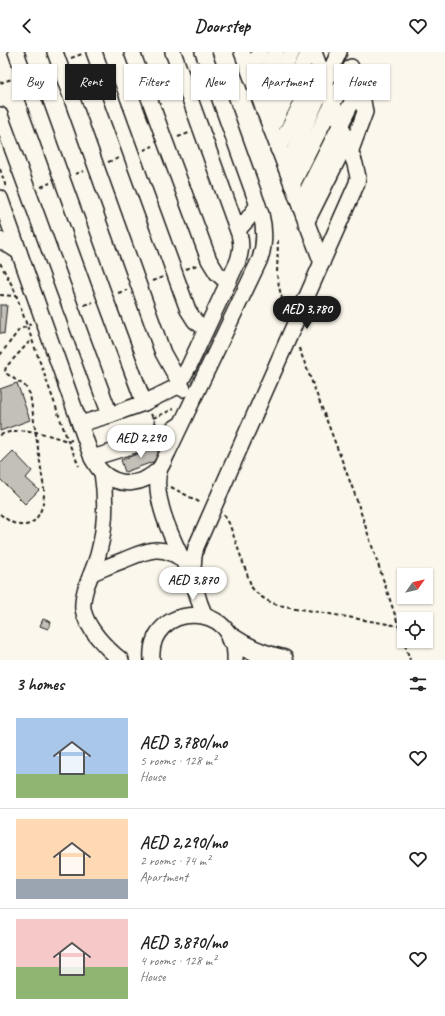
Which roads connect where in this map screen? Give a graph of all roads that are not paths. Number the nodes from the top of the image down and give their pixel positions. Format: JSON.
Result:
{"nodes":[{"id":1,"x":16,"y":52,"type":"edge"},
{"id":2,"x":94,"y":52,"type":"edge"},
{"id":3,"x":132,"y":52,"type":"edge"},
{"id":4,"x":173,"y":52,"type":"edge"},
{"id":5,"x":203,"y":52,"type":"edge"},
{"id":6,"x":260,"y":52,"type":"edge"},
{"id":7,"x":276,"y":52,"type":"edge"},
{"id":8,"x":292,"y":52,"type":"edge"},
{"id":9,"x":339,"y":52,"type":"edge"},
{"id":10,"x":346,"y":52,"type":"edge"},
{"id":11,"x":243,"y":53,"type":"edge"},
{"id":12,"x":315,"y":55,"type":"edge"},
{"id":13,"x":57,"y":57,"type":"edge"},
{"id":14,"x":247,"y":64,"type":"edge"},
{"id":15,"x":254,"y":64,"type":"edge"},
{"id":16,"x":270,"y":64,"type":"edge"},
{"id":17,"x":350,"y":64,"type":"edge"},
{"id":18,"x":326,"y":80,"type":"edge"},
{"id":19,"x":326,"y":85,"type":"edge"},
{"id":20,"x":260,"y":100,"type":"edge"},
{"id":21,"x":317,"y":100,"type":"edge"},
{"id":22,"x":334,"y":100,"type":"edge"},
{"id":23,"x":353,"y":100,"type":"edge"},
{"id":24,"x":363,"y":100,"type":"edge"},
{"id":25,"x":333,"y":103,"type":"junction"},
{"id":26,"x":264,"y":111,"type":"junction"},
{"id":27,"x":0,"y":115,"type":"edge"},
{"id":28,"x":341,"y":124,"type":"junction"},
{"id":29,"x":271,"y":129,"type":"junction"},
{"id":30,"x":349,"y":145,"type":"junction"},
{"id":31,"x":278,"y":149,"type":"junction"},
{"id":32,"x":286,"y":168,"type":"junction"},
{"id":33,"x":292,"y":185,"type":"junction"},
{"id":34,"x":0,"y":198,"type":"edge"},
{"id":35,"x":258,"y":205,"type":"junction"},
{"id":36,"x":300,"y":205,"type":"junction"},
{"id":37,"x":306,"y":223,"type":"junction"},
{"id":38,"x":238,"y":230,"type":"junction"},
{"id":39,"x":0,"y":240,"type":"edge"},
{"id":40,"x":20,"y":252,"type":"junction"},
{"id":41,"x":322,"y":263,"type":"junction"},
{"id":42,"x":228,"y":283,"type":"junction"},
{"id":43,"x":206,"y":329,"type":"junction"},
{"id":44,"x":180,"y":382,"type":"junction"},
{"id":45,"x":144,"y":403,"type":"junction"},
{"id":46,"x":185,"y":406,"type":"junction"},
{"id":47,"x":110,"y":416,"type":"junction"},
{"id":48,"x":182,"y":423,"type":"junction"},
{"id":49,"x":82,"y":429,"type":"junction"},
{"id":50,"x":92,"y":458,"type":"junction"},
{"id":51,"x":160,"y":468,"type":"junction"},
{"id":52,"x":102,"y":472,"type":"junction"},
{"id":53,"x":183,"y":560,"type":"junction"},
{"id":54,"x":92,"y":573,"type":"junction"},
{"id":55,"x":194,"y":584,"type":"junction"},
{"id":56,"x":205,"y":616,"type":"junction"},
{"id":57,"x":231,"y":638,"type":"junction"},
{"id":58,"x":121,"y":660,"type":"edge"},
{"id":59,"x":152,"y":660,"type":"edge"},
{"id":60,"x":235,"y":660,"type":"edge"},
{"id":61,"x":284,"y":660,"type":"edge"}],
"edges":[{"from":1,"to":45,"type":"street"},
{"from":2,"to":43,"type":"street"},
{"from":3,"to":42,"type":"street"},
{"from":4,"to":38,"type":"street"},
{"from":5,"to":35,"type":"street"},
{"from":6,"to":15,"type":"street"},
{"from":7,"to":16,"type":"street"},
{"from":8,"to":26,"type":"street"},
{"from":9,"to":18,"type":"street"},
{"from":10,"to":17,"type":"street"},
{"from":11,"to":14,"type":"street"},
{"from":12,"to":29,"type":"street"},
{"from":12,"to":31,"type":"street"},
{"from":13,"to":44,"type":"street"},
{"from":19,"to":25,"type":"street"},
{"from":20,"to":26,"type":"street"},
{"from":21,"to":32,"type":"street"},
{"from":22,"to":25,"type":"street"},
{"from":23,"to":28,"type":"street"},
{"from":24,"to":30,"type":"street"},
{"from":25,"to":28,"type":"street"},
{"from":25,"to":33,"type":"street"},
{"from":26,"to":29,"type":"street"},
{"from":27,"to":47,"type":"street"},
{"from":28,"to":30,"type":"street"},
{"from":28,"to":36,"type":"street"},
{"from":29,"to":31,"type":"street"},
{"from":30,"to":37,"type":"street"},
{"from":30,"to":41,"type":"street"},
{"from":31,"to":32,"type":"street"},
{"from":32,"to":33,"type":"street"},
{"from":33,"to":36,"type":"street"},
{"from":34,"to":40,"type":"street"},
{"from":35,"to":38,"type":"street"},
{"from":35,"to":46,"type":"street"},
{"from":36,"to":37,"type":"street"},
{"from":37,"to":41,"type":"street"},
{"from":38,"to":42,"type":"street"},
{"from":39,"to":40,"type":"street"},
{"from":40,"to":49,"type":"street"},
{"from":41,"to":55,"type":"street"},
{"from":42,"to":43,"type":"street"},
{"from":43,"to":44,"type":"street"},
{"from":44,"to":45,"type":"street"},
{"from":44,"to":46,"type":"street"},
{"from":45,"to":47,"type":"street"},
{"from":46,"to":48,"type":"street"},
{"from":47,"to":49,"type":"street"},
{"from":48,"to":50,"type":"street"},
{"from":48,"to":51,"type":"street"},
{"from":49,"to":50,"type":"street"},
{"from":50,"to":52,"type":"street"},
{"from":51,"to":52,"type":"street"},
{"from":51,"to":53,"type":"street"},
{"from":52,"to":54,"type":"street"},
{"from":53,"to":54,"type":"street"},
{"from":53,"to":55,"type":"street"},
{"from":54,"to":58,"type":"street"},
{"from":55,"to":56,"type":"street"},
{"from":56,"to":57,"type":"street"},
{"from":56,"to":59,"type":"street"},
{"from":57,"to":60,"type":"street"},
{"from":57,"to":61,"type":"main road"}]}
